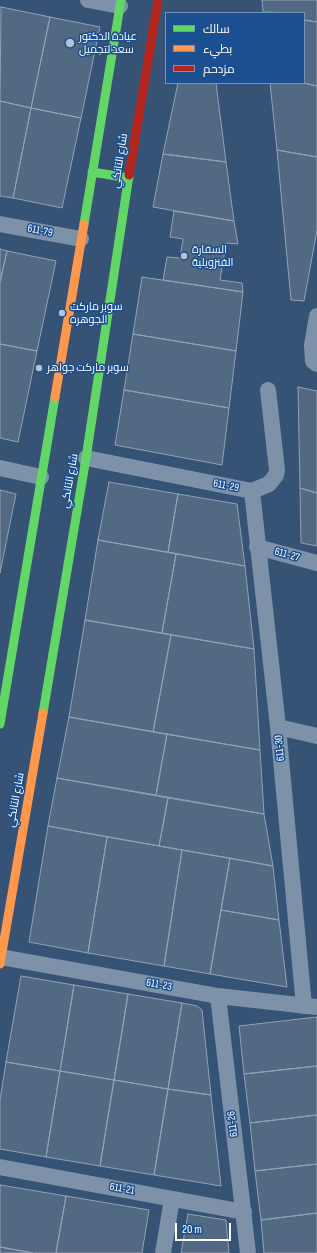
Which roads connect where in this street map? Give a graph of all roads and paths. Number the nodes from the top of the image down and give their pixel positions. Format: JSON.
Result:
{"nodes":[{"id":1,"x":88,"y":0,"type":"edge"},
{"id":2,"x":158,"y":0,"type":"edge"},
{"id":3,"x":120,"y":3,"type":"edge"},
{"id":4,"x":92,"y":172,"type":"junction"},
{"id":5,"x":130,"y":178,"type":"junction"},
{"id":6,"x":0,"y":224,"type":"edge"},
{"id":7,"x":81,"y":239,"type":"junction"},
{"id":8,"x":317,"y":316,"type":"edge"},
{"id":9,"x":315,"y":363,"type":"edge"},
{"id":10,"x":268,"y":390,"type":"dead end"},
{"id":11,"x":86,"y":458,"type":"junction"},
{"id":12,"x":0,"y":468,"type":"edge"},
{"id":13,"x":41,"y":477,"type":"junction"},
{"id":14,"x":252,"y":491,"type":"junction"},
{"id":15,"x":257,"y":547,"type":"junction"},
{"id":16,"x":317,"y":563,"type":"edge"},
{"id":17,"x":2,"y":699,"type":"edge"},
{"id":18,"x":0,"y":724,"type":"edge"},
{"id":19,"x":278,"y":727,"type":"junction"},
{"id":20,"x":317,"y":736,"type":"edge"},
{"id":21,"x":1,"y":961,"type":"edge"},
{"id":22,"x":218,"y":996,"type":"junction"},
{"id":23,"x":310,"y":1006,"type":"edge"},
{"id":24,"x":0,"y":1167,"type":"edge"},
{"id":25,"x":172,"y":1199,"type":"junction"},
{"id":26,"x":244,"y":1212,"type":"junction"},
{"id":27,"x":163,"y":1253,"type":"edge"},
{"id":28,"x":248,"y":1253,"type":"edge"}],
"edges":[{"from":1,"to":3,"type":"street"},
{"from":2,"to":5,"type":"street","name":"شارع التانكي"},
{"from":3,"to":4,"type":"street"},
{"from":4,"to":5,"type":"street"},
{"from":4,"to":7,"type":"street"},
{"from":5,"to":11,"type":"street","name":"شارع التانكي"},
{"from":6,"to":7,"type":"street","name":"611-79"},
{"from":7,"to":13,"type":"street"},
{"from":8,"to":9,"type":"street"},
{"from":10,"to":14,"type":"street","name":"611-29"},
{"from":11,"to":14,"type":"street","name":"611-29"},
{"from":11,"to":21,"type":"street","name":"شارع التانكي"},
{"from":12,"to":13,"type":"street"},
{"from":13,"to":17,"type":"street"},
{"from":14,"to":15,"type":"street","name":"611-30"},
{"from":15,"to":16,"type":"street","name":"611-27"},
{"from":15,"to":19,"type":"street","name":"611-30"},
{"from":17,"to":18,"type":"street"},
{"from":19,"to":20,"type":"street"},
{"from":19,"to":23,"type":"street","name":"611-30"},
{"from":21,"to":22,"type":"street","name":"611-23"},
{"from":22,"to":23,"type":"street","name":"611-23"},
{"from":22,"to":26,"type":"street","name":"611-26"},
{"from":24,"to":25,"type":"street","name":"611-21"},
{"from":25,"to":26,"type":"street","name":"611-21"},
{"from":25,"to":27,"type":"street"},
{"from":26,"to":28,"type":"street","name":"611-26"}]}
